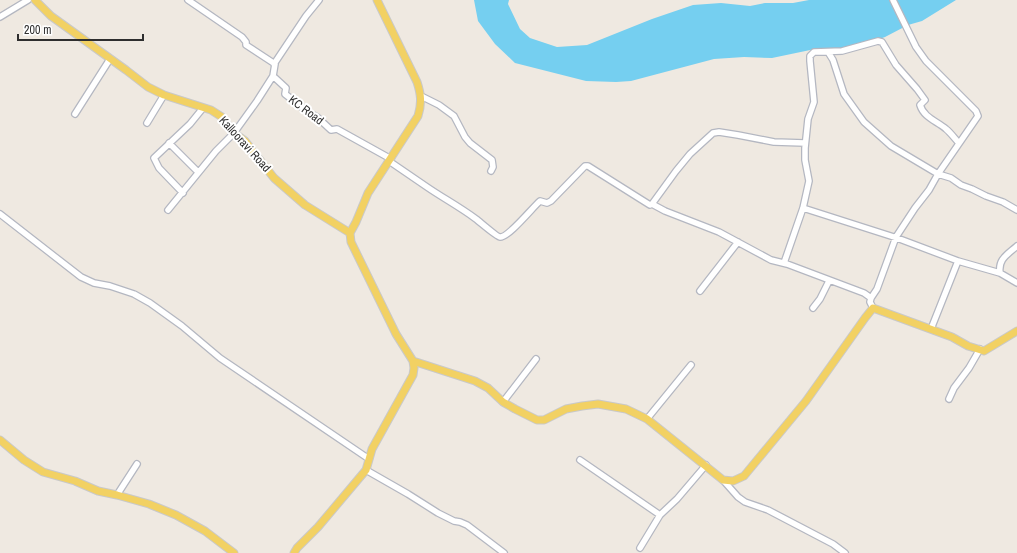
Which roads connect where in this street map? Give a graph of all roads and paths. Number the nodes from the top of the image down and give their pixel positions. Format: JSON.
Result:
{"nodes":[{"id":1,"x":28,"y":0,"type":"edge"},
{"id":2,"x":35,"y":0,"type":"edge"},
{"id":3,"x":188,"y":0,"type":"edge"},
{"id":4,"x":319,"y":0,"type":"edge"},
{"id":5,"x":377,"y":0,"type":"edge"},
{"id":6,"x":893,"y":0,"type":"edge"},
{"id":7,"x":0,"y":17,"type":"edge"},
{"id":8,"x":828,"y":52,"type":"junction"},
{"id":9,"x":110,"y":59,"type":"junction"},
{"id":10,"x":274,"y":64,"type":"junction"},
{"id":11,"x":273,"y":76,"type":"junction"},
{"id":12,"x":164,"y":95,"type":"junction"},
{"id":13,"x":421,"y":96,"type":"junction"},
{"id":14,"x":203,"y":108,"type":"junction"},
{"id":15,"x":75,"y":114,"type":"dead end"},
{"id":16,"x":147,"y":123,"type":"dead end"},
{"id":17,"x":234,"y":133,"type":"junction"},
{"id":18,"x":169,"y":143,"type":"junction"},
{"id":19,"x":805,"y":143,"type":"junction"},
{"id":20,"x":959,"y":143,"type":"junction"},
{"id":21,"x":390,"y":160,"type":"junction"},
{"id":22,"x":491,"y":171,"type":"dead end"},
{"id":23,"x":198,"y":172,"type":"junction"},
{"id":24,"x":938,"y":174,"type":"junction"},
{"id":25,"x":183,"y":193,"type":"junction"},
{"id":26,"x":652,"y":204,"type":"junction"},
{"id":27,"x":803,"y":208,"type":"junction"},
{"id":28,"x":168,"y":210,"type":"dead end"},
{"id":29,"x":1017,"y":210,"type":"edge"},
{"id":30,"x":0,"y":214,"type":"edge"},
{"id":31,"x":350,"y":233,"type":"junction"},
{"id":32,"x":896,"y":238,"type":"junction"},
{"id":33,"x":738,"y":242,"type":"junction"},
{"id":34,"x":1017,"y":246,"type":"edge"},
{"id":35,"x":958,"y":261,"type":"junction"},
{"id":36,"x":784,"y":263,"type":"junction"},
{"id":37,"x":1000,"y":273,"type":"junction"},
{"id":38,"x":829,"y":280,"type":"junction"},
{"id":39,"x":1017,"y":283,"type":"edge"},
{"id":40,"x":700,"y":291,"type":"dead end"},
{"id":41,"x":871,"y":298,"type":"junction"},
{"id":42,"x":813,"y":308,"type":"dead end"},
{"id":43,"x":873,"y":308,"type":"junction"},
{"id":44,"x":931,"y":329,"type":"junction"},
{"id":45,"x":1017,"y":331,"type":"edge"},
{"id":46,"x":980,"y":349,"type":"junction"},
{"id":47,"x":536,"y":359,"type":"dead end"},
{"id":48,"x":413,"y":361,"type":"junction"},
{"id":49,"x":691,"y":365,"type":"dead end"},
{"id":50,"x":949,"y":400,"type":"dead end"},
{"id":51,"x":503,"y":402,"type":"junction"},
{"id":52,"x":647,"y":419,"type":"junction"},
{"id":53,"x":1,"y":442,"type":"edge"},
{"id":54,"x":369,"y":459,"type":"junction"},
{"id":55,"x":580,"y":460,"type":"dead end"},
{"id":56,"x":137,"y":464,"type":"dead end"},
{"id":57,"x":706,"y":465,"type":"junction"},
{"id":58,"x":366,"y":470,"type":"junction"},
{"id":59,"x":723,"y":480,"type":"junction"},
{"id":60,"x":117,"y":495,"type":"junction"},
{"id":61,"x":660,"y":515,"type":"junction"},
{"id":62,"x":640,"y":548,"type":"dead end"},
{"id":63,"x":842,"y":552,"type":"edge"},
{"id":64,"x":234,"y":553,"type":"edge"},
{"id":65,"x":294,"y":553,"type":"edge"},
{"id":66,"x":504,"y":553,"type":"edge"}],
"edges":[{"from":1,"to":7,"type":"street"},
{"from":2,"to":9,"type":"main road","name":"Kallooravi Road"},
{"from":3,"to":10,"type":"street"},
{"from":4,"to":10,"type":"street"},
{"from":5,"to":13,"type":"main road"},
{"from":6,"to":20,"type":"street"},
{"from":8,"to":19,"type":"street"},
{"from":8,"to":20,"type":"street"},
{"from":8,"to":24,"type":"street"},
{"from":9,"to":12,"type":"main road","name":"Kallooravi Road"},
{"from":9,"to":15,"type":"street"},
{"from":10,"to":11,"type":"street"},
{"from":11,"to":17,"type":"street"},
{"from":11,"to":21,"type":"street","name":"KC Road"},
{"from":12,"to":14,"type":"main road","name":"Kallooravi Road"},
{"from":12,"to":16,"type":"street"},
{"from":13,"to":21,"type":"main road"},
{"from":13,"to":22,"type":"street"},
{"from":14,"to":17,"type":"main road","name":"Kallooravi Road"},
{"from":14,"to":18,"type":"street"},
{"from":17,"to":23,"type":"street"},
{"from":17,"to":31,"type":"main road","name":"Kallooravi Road"},
{"from":18,"to":23,"type":"street"},
{"from":18,"to":25,"type":"street"},
{"from":19,"to":26,"type":"street"},
{"from":19,"to":27,"type":"street"},
{"from":20,"to":24,"type":"street"},
{"from":21,"to":26,"type":"street"},
{"from":21,"to":31,"type":"main road"},
{"from":23,"to":25,"type":"street"},
{"from":24,"to":29,"type":"street"},
{"from":24,"to":32,"type":"street"},
{"from":25,"to":28,"type":"street"},
{"from":26,"to":33,"type":"street"},
{"from":27,"to":32,"type":"street"},
{"from":27,"to":36,"type":"street"},
{"from":30,"to":54,"type":"street"},
{"from":31,"to":48,"type":"main road"},
{"from":32,"to":35,"type":"street"},
{"from":32,"to":41,"type":"street"},
{"from":33,"to":36,"type":"street"},
{"from":33,"to":40,"type":"street"},
{"from":34,"to":37,"type":"street"},
{"from":35,"to":37,"type":"street"},
{"from":35,"to":44,"type":"street"},
{"from":36,"to":38,"type":"street"},
{"from":37,"to":39,"type":"street"},
{"from":38,"to":41,"type":"street"},
{"from":38,"to":42,"type":"street"},
{"from":41,"to":43,"type":"street"},
{"from":43,"to":44,"type":"main road"},
{"from":43,"to":59,"type":"main road"},
{"from":44,"to":46,"type":"main road"},
{"from":45,"to":46,"type":"main road"},
{"from":46,"to":50,"type":"street"},
{"from":47,"to":51,"type":"street"},
{"from":48,"to":51,"type":"main road"},
{"from":48,"to":54,"type":"main road"},
{"from":49,"to":52,"type":"street"},
{"from":51,"to":52,"type":"main road"},
{"from":52,"to":57,"type":"main road"},
{"from":53,"to":60,"type":"main road"},
{"from":54,"to":58,"type":"main road"},
{"from":55,"to":61,"type":"street"},
{"from":56,"to":60,"type":"street"},
{"from":57,"to":59,"type":"main road"},
{"from":57,"to":61,"type":"street"},
{"from":58,"to":65,"type":"main road"},
{"from":58,"to":66,"type":"street"},
{"from":59,"to":63,"type":"street"},
{"from":60,"to":64,"type":"main road"},
{"from":61,"to":62,"type":"street"}]}
